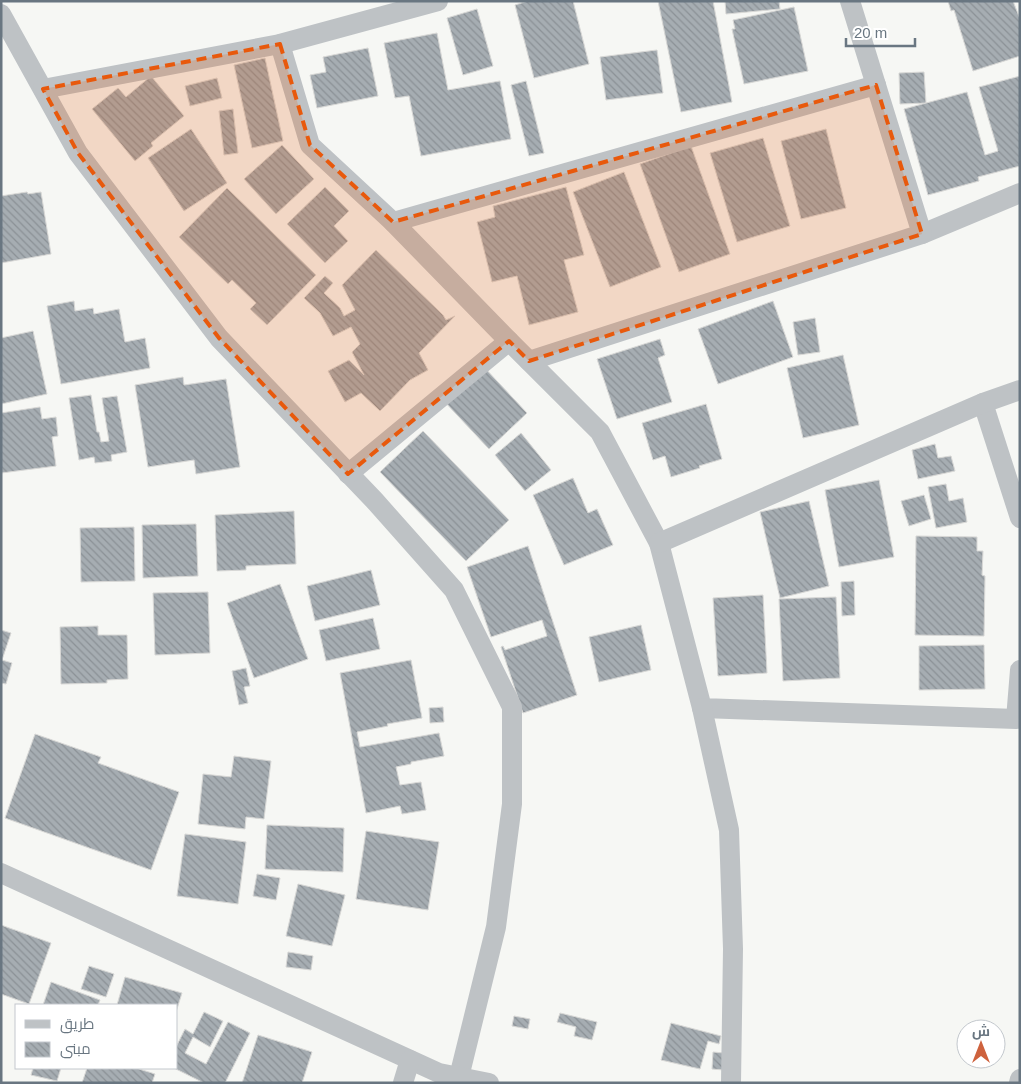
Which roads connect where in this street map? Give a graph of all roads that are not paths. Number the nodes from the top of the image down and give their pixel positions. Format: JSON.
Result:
{"nodes":[{"id":1,"x":438,"y":1,"type":"edge"},
{"id":2,"x":850,"y":1,"type":"edge"},
{"id":3,"x":1,"y":14,"type":"edge"},
{"id":4,"x":280,"y":44,"type":"junction"},
{"id":5,"x":876,"y":85,"type":"junction"},
{"id":6,"x":43,"y":89,"type":"junction"},
{"id":7,"x":1020,"y":193,"type":"edge"},
{"id":8,"x":393,"y":222,"type":"junction"},
{"id":9,"x":922,"y":234,"type":"junction"},
{"id":10,"x":509,"y":341,"type":"junction"},
{"id":11,"x":529,"y":361,"type":"junction"},
{"id":12,"x":1020,"y":390,"type":"edge"},
{"id":13,"x":983,"y":403,"type":"junction"},
{"id":14,"x":348,"y":474,"type":"junction"},
{"id":15,"x":1020,"y":518,"type":"edge"},
{"id":16,"x":659,"y":543,"type":"junction"},
{"id":17,"x":1020,"y":670,"type":"edge"},
{"id":18,"x":702,"y":708,"type":"junction"},
{"id":19,"x":1,"y":874,"type":"edge"},
{"id":20,"x":410,"y":1060,"type":"junction"},
{"id":21,"x":459,"y":1078,"type":"junction"},
{"id":22,"x":1020,"y":1079,"type":"edge"},
{"id":23,"x":403,"y":1083,"type":"edge"},
{"id":24,"x":489,"y":1083,"type":"edge"},
{"id":25,"x":731,"y":1083,"type":"edge"},
{"id":26,"x":1018,"y":1083,"type":"edge"}],
"edges":[{"from":1,"to":4,"type":"street"},
{"from":2,"to":5,"type":"street"},
{"from":3,"to":6,"type":"street"},
{"from":4,"to":6,"type":"street"},
{"from":4,"to":8,"type":"street"},
{"from":5,"to":8,"type":"street"},
{"from":5,"to":9,"type":"street"},
{"from":6,"to":14,"type":"street"},
{"from":7,"to":9,"type":"street"},
{"from":8,"to":10,"type":"street"},
{"from":9,"to":11,"type":"street"},
{"from":10,"to":11,"type":"street"},
{"from":10,"to":14,"type":"street"},
{"from":11,"to":16,"type":"street"},
{"from":12,"to":13,"type":"street"},
{"from":13,"to":15,"type":"street"},
{"from":13,"to":16,"type":"street"},
{"from":14,"to":21,"type":"street"},
{"from":16,"to":18,"type":"street"},
{"from":17,"to":18,"type":"street"},
{"from":18,"to":25,"type":"street"},
{"from":19,"to":20,"type":"street"},
{"from":20,"to":21,"type":"street"},
{"from":20,"to":23,"type":"street"},
{"from":21,"to":24,"type":"street"},
{"from":22,"to":26,"type":"street"}]}
